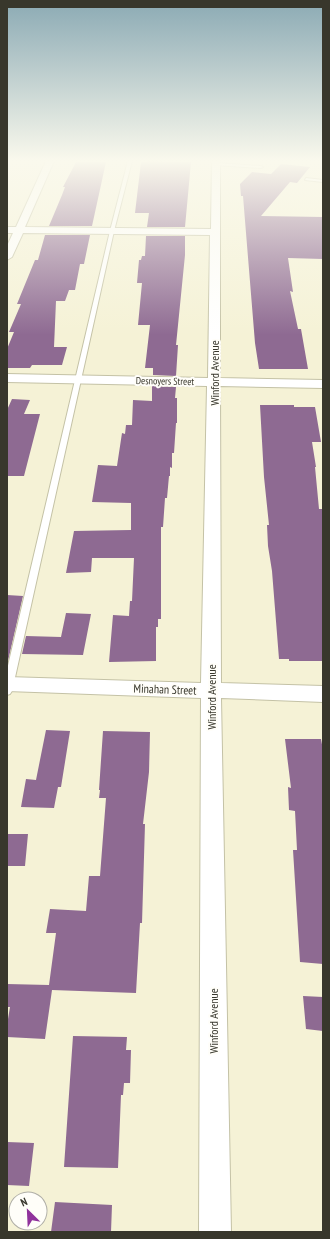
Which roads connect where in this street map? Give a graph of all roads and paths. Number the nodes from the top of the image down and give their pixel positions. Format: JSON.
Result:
{"nodes":[{"id":1,"x":24,"y":219,"type":"edge"},
{"id":2,"x":115,"y":219,"type":"edge"},
{"id":3,"x":215,"y":219,"type":"edge"},
{"id":4,"x":7,"y":230,"type":"edge"},
{"id":5,"x":19,"y":230,"type":"junction"},
{"id":6,"x":112,"y":231,"type":"junction"},
{"id":7,"x":215,"y":232,"type":"junction"},
{"id":8,"x":7,"y":257,"type":"edge"},
{"id":9,"x":7,"y":378,"type":"edge"},
{"id":10,"x":79,"y":379,"type":"junction"},
{"id":11,"x":214,"y":382,"type":"junction"},
{"id":12,"x":323,"y":384,"type":"edge"},
{"id":13,"x":8,"y":687,"type":"edge"},
{"id":14,"x":211,"y":690,"type":"junction"},
{"id":15,"x":323,"y":694,"type":"edge"},
{"id":16,"x":215,"y":1232,"type":"edge"}],
"edges":[{"from":1,"to":5,"type":"street"},
{"from":2,"to":6,"type":"lane"},
{"from":3,"to":7,"type":"street","name":"Winford Avenue"},
{"from":4,"to":5,"type":"street"},
{"from":5,"to":6,"type":"street"},
{"from":5,"to":8,"type":"street"},
{"from":6,"to":7,"type":"street"},
{"from":6,"to":10,"type":"lane"},
{"from":7,"to":11,"type":"street","name":"Winford Avenue"},
{"from":9,"to":10,"type":"street","name":"Desnoyers Street"},
{"from":10,"to":11,"type":"street","name":"Desnoyers Street"},
{"from":10,"to":13,"type":"lane"},
{"from":11,"to":12,"type":"street","name":"Desnoyers Street"},
{"from":11,"to":14,"type":"street","name":"Winford Avenue"},
{"from":13,"to":14,"type":"street","name":"Minahan Street"},
{"from":14,"to":15,"type":"street","name":"Minahan Street"},
{"from":14,"to":16,"type":"street","name":"Winford Avenue"}]}
